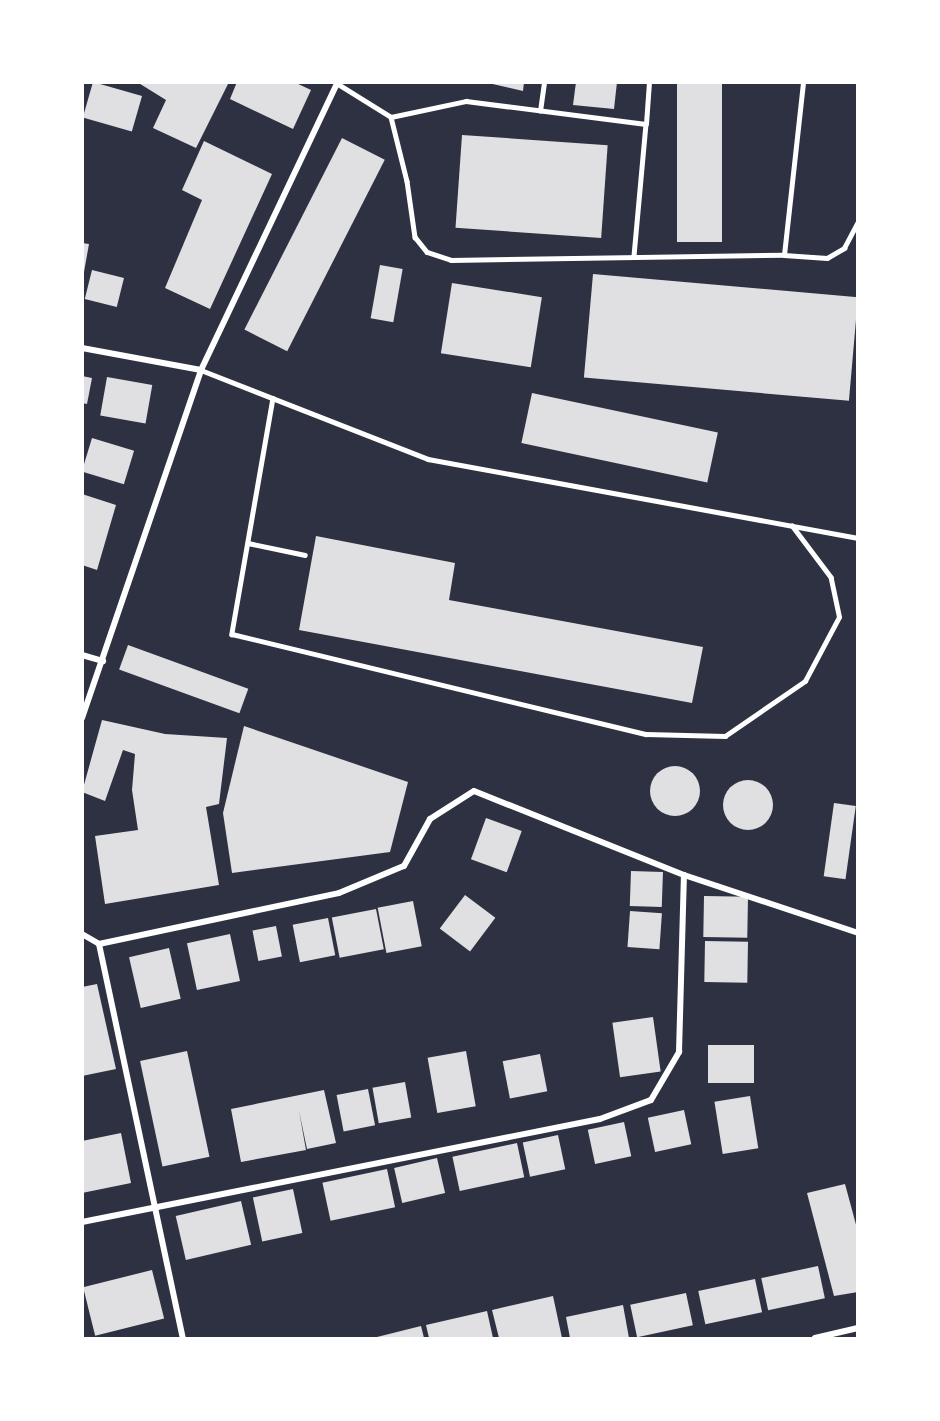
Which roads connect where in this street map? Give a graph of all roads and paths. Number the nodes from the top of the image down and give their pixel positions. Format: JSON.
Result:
{"nodes":[{"id":1,"x":544,"y":82,"type":"edge"},
{"id":2,"x":649,"y":82,"type":"edge"},
{"id":3,"x":803,"y":82,"type":"edge"},
{"id":4,"x":338,"y":83,"type":"edge"},
{"id":5,"x":540,"y":111,"type":"junction"},
{"id":6,"x":391,"y":117,"type":"junction"},
{"id":7,"x":646,"y":124,"type":"junction"},
{"id":8,"x":858,"y":222,"type":"edge"},
{"id":9,"x":784,"y":255,"type":"junction"},
{"id":10,"x":634,"y":256,"type":"junction"},
{"id":11,"x":82,"y":348,"type":"edge"},
{"id":12,"x":201,"y":370,"type":"junction"},
{"id":13,"x":273,"y":398,"type":"junction"},
{"id":14,"x":792,"y":526,"type":"junction"},
{"id":15,"x":858,"y":538,"type":"edge"},
{"id":16,"x":248,"y":543,"type":"junction"},
{"id":17,"x":305,"y":555,"type":"dead end"},
{"id":18,"x":82,"y":655,"type":"edge"},
{"id":19,"x":103,"y":661,"type":"junction"},
{"id":20,"x":82,"y":718,"type":"edge"},
{"id":21,"x":684,"y":874,"type":"junction"},
{"id":22,"x":858,"y":933,"type":"edge"},
{"id":23,"x":82,"y":934,"type":"edge"},
{"id":24,"x":99,"y":944,"type":"junction"},
{"id":25,"x":152,"y":1208,"type":"junction"},
{"id":26,"x":82,"y":1222,"type":"edge"},
{"id":27,"x":858,"y":1328,"type":"edge"},
{"id":28,"x":183,"y":1338,"type":"edge"},
{"id":29,"x":815,"y":1338,"type":"edge"}],
"edges":[{"from":1,"to":5,"type":"lane"},
{"from":2,"to":7,"type":"lane"},
{"from":3,"to":9,"type":"lane"},
{"from":4,"to":6,"type":"lane"},
{"from":4,"to":12,"type":"street"},
{"from":5,"to":6,"type":"lane"},
{"from":5,"to":7,"type":"lane"},
{"from":6,"to":10,"type":"lane"},
{"from":7,"to":10,"type":"lane"},
{"from":8,"to":9,"type":"lane"},
{"from":9,"to":10,"type":"lane"},
{"from":11,"to":12,"type":"street"},
{"from":12,"to":13,"type":"lane"},
{"from":12,"to":19,"type":"street"},
{"from":13,"to":14,"type":"lane"},
{"from":13,"to":16,"type":"lane"},
{"from":14,"to":15,"type":"lane"},
{"from":14,"to":16,"type":"lane"},
{"from":16,"to":17,"type":"lane"},
{"from":18,"to":19,"type":"street"},
{"from":19,"to":20,"type":"street"},
{"from":21,"to":22,"type":"street"},
{"from":21,"to":24,"type":"street"},
{"from":21,"to":25,"type":"street"},
{"from":23,"to":24,"type":"street"},
{"from":24,"to":25,"type":"street"},
{"from":25,"to":26,"type":"street"},
{"from":25,"to":28,"type":"street"},
{"from":27,"to":29,"type":"street"}]}
